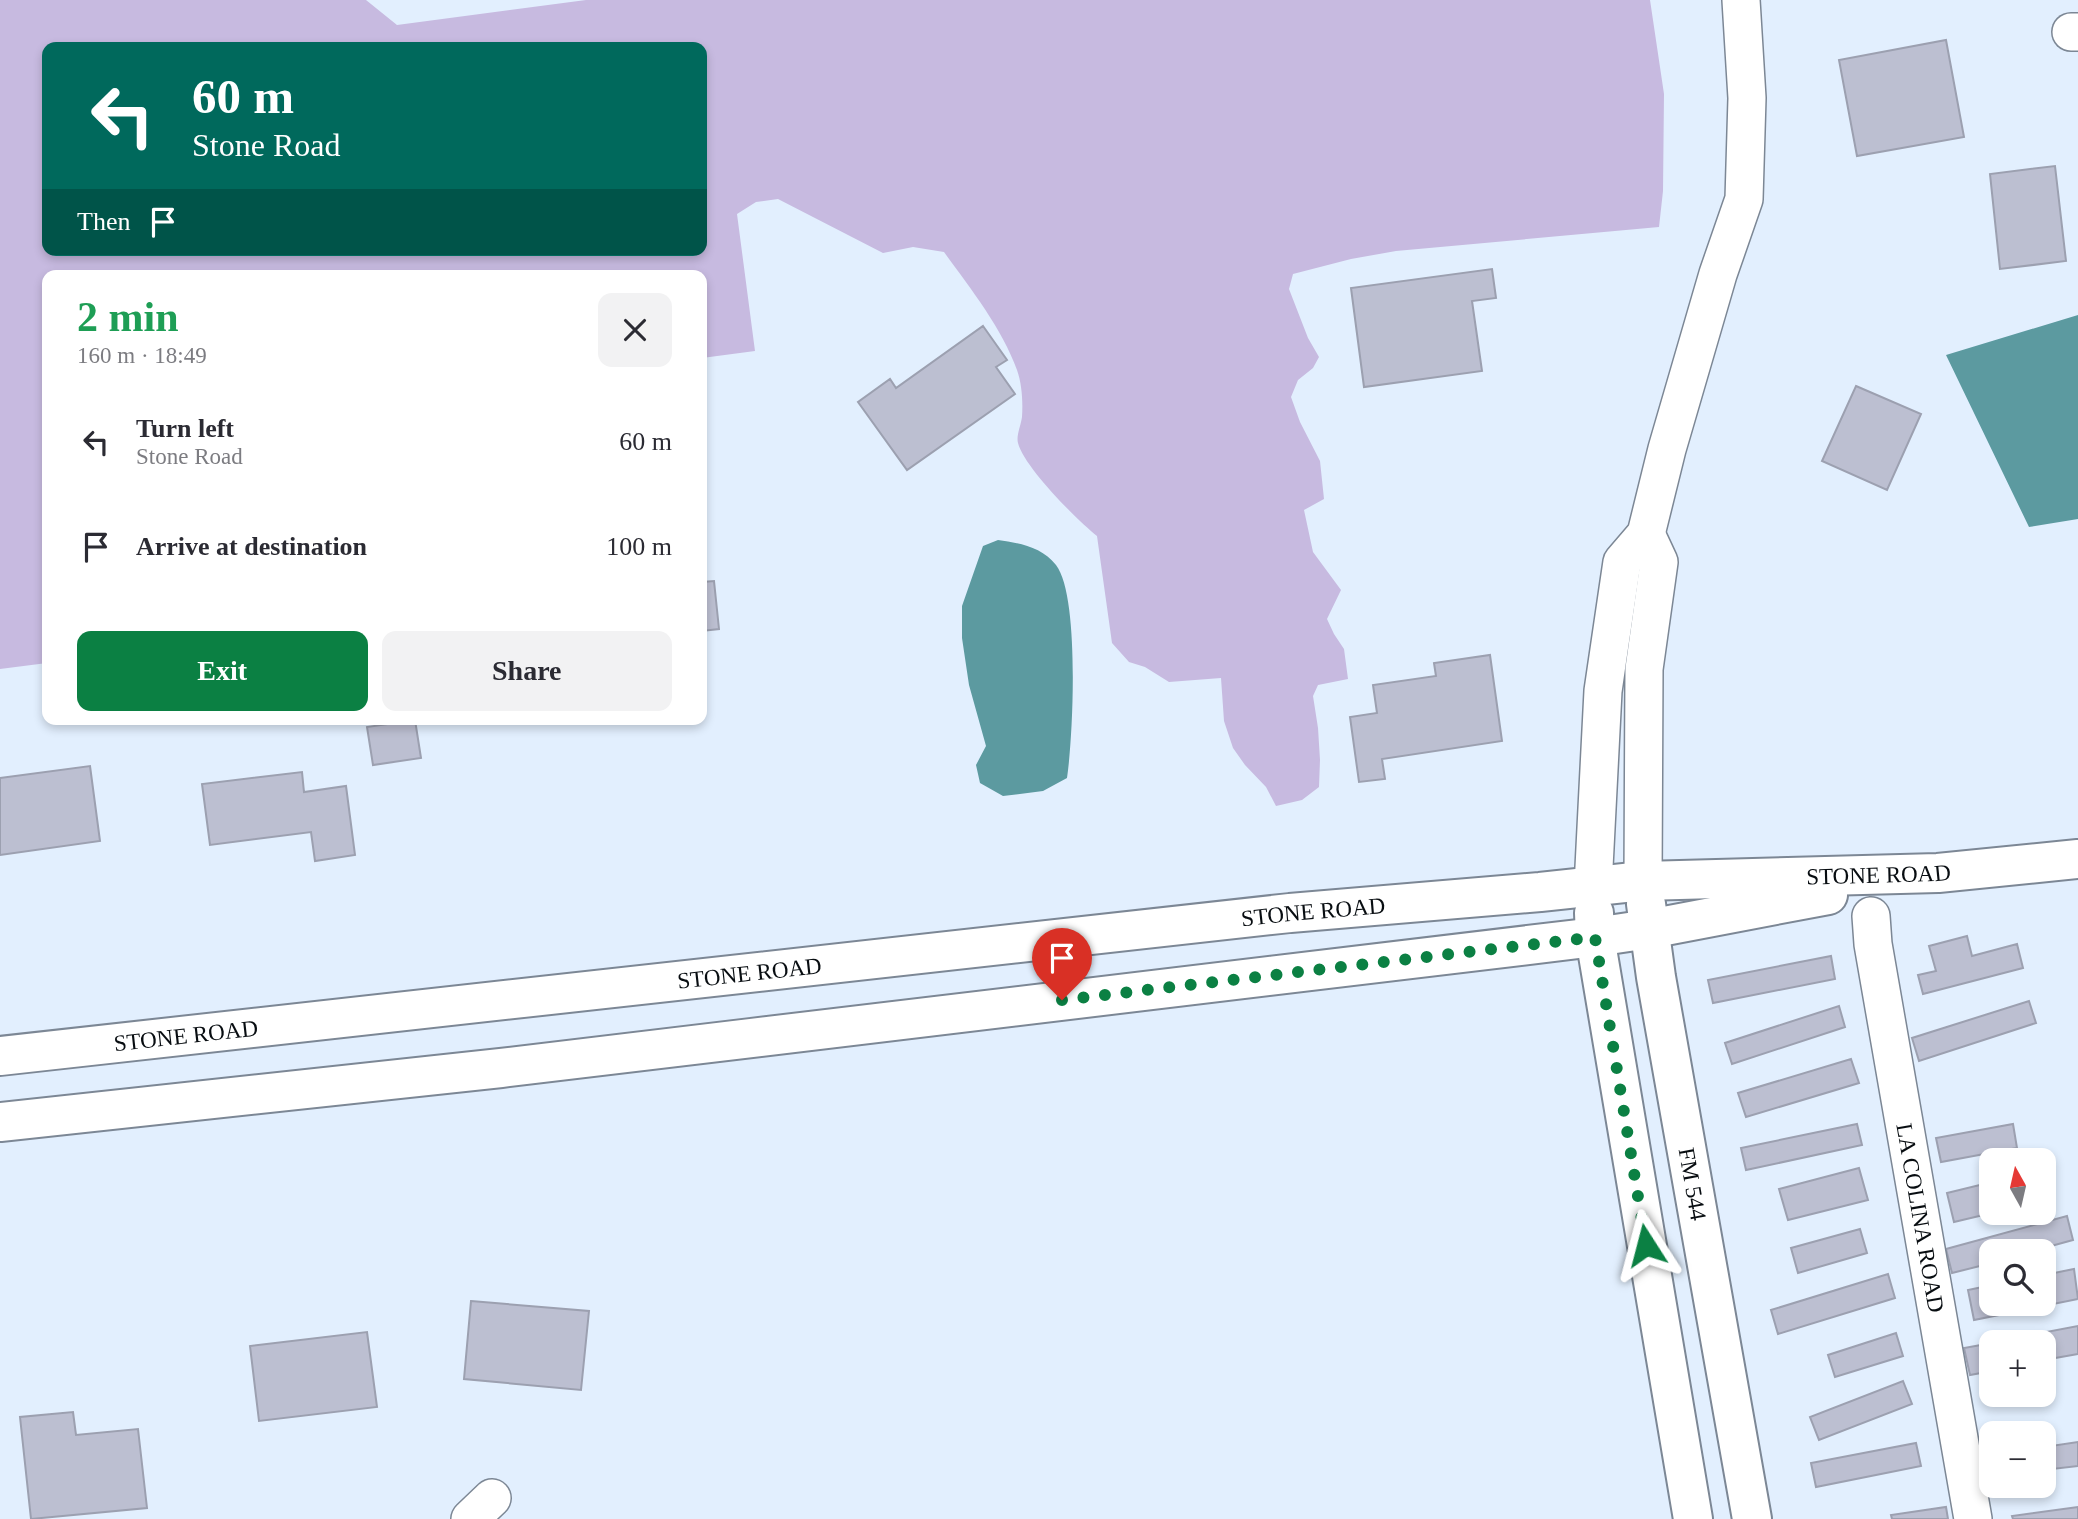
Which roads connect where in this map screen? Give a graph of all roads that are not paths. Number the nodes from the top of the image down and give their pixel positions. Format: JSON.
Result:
{"nodes":[{"id":1,"x":1741,"y":0,"type":"edge"},
{"id":2,"x":1646,"y":534,"type":"junction"},
{"id":3,"x":2078,"y":859,"type":"edge"},
{"id":4,"x":1938,"y":873,"type":"junction"},
{"id":5,"x":1643,"y":881,"type":"junction"},
{"id":6,"x":1593,"y":887,"type":"junction"},
{"id":7,"x":1871,"y":916,"type":"dead end"},
{"id":8,"x":1649,"y":929,"type":"junction"},
{"id":9,"x":1109,"y":933,"type":"junction"},
{"id":10,"x":1595,"y":937,"type":"junction"},
{"id":11,"x":1116,"y":994,"type":"junction"},
{"id":12,"x":0,"y":1056,"type":"edge"},
{"id":13,"x":0,"y":1122,"type":"edge"},
{"id":14,"x":1692,"y":1519,"type":"edge"},
{"id":15,"x":1752,"y":1519,"type":"edge"},
{"id":16,"x":1973,"y":1519,"type":"edge"}],
"edges":[{"from":1,"to":2,"type":"street"},
{"from":2,"to":5,"type":"street"},
{"from":2,"to":6,"type":"street"},
{"from":3,"to":4,"type":"main road"},
{"from":4,"to":5,"type":"main road","name":"STONE ROAD"},
{"from":4,"to":8,"type":"main road","name":"STONE ROAD"},
{"from":5,"to":6,"type":"main road","name":"STONE ROAD"},
{"from":5,"to":8,"type":"main road","name":"FM 544"},
{"from":6,"to":9,"type":"main road","name":"STONE ROAD"},
{"from":6,"to":10,"type":"main road"},
{"from":7,"to":16,"type":"street","name":"LA COLINA ROAD"},
{"from":8,"to":10,"type":"main road","name":"STONE ROAD"},
{"from":8,"to":15,"type":"main road","name":"FM 544"},
{"from":9,"to":11,"type":"main road"},
{"from":9,"to":12,"type":"main road","name":"STONE ROAD"},
{"from":10,"to":11,"type":"main road","name":"STONE ROAD"},
{"from":10,"to":14,"type":"main road"},
{"from":11,"to":13,"type":"main road","name":"STONE ROAD"}]}
